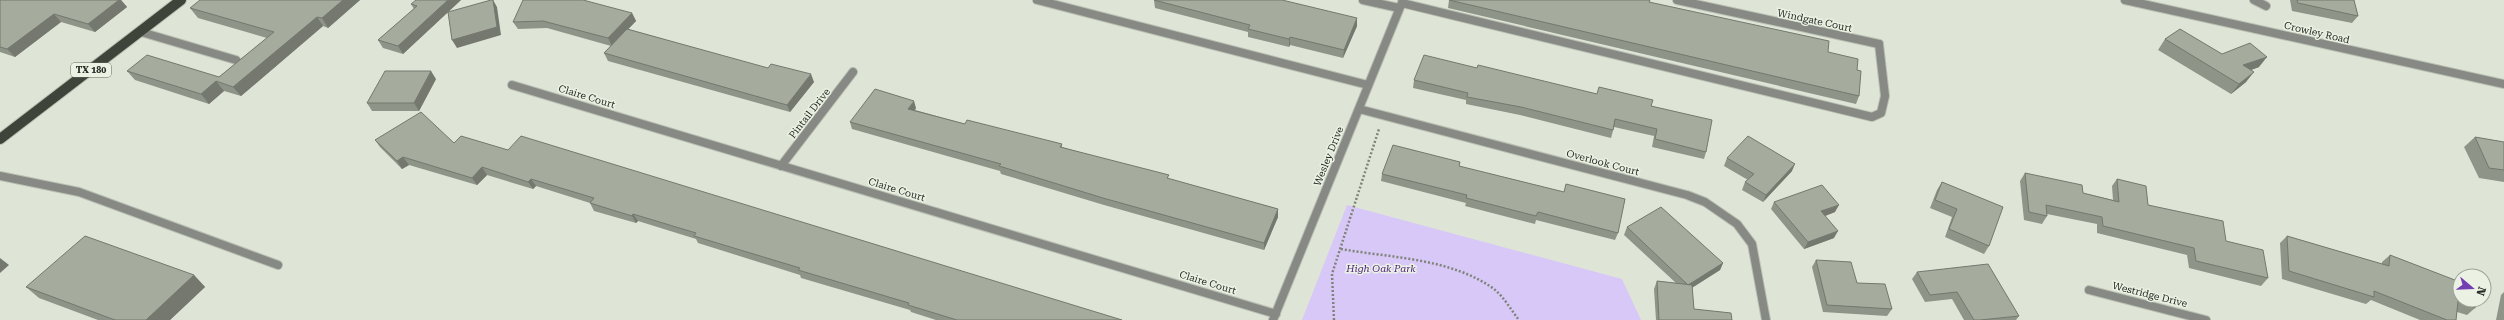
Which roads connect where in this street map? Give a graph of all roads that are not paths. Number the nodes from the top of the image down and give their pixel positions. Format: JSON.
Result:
{"nodes":[{"id":1,"x":181,"y":0,"type":"edge"},
{"id":2,"x":1037,"y":0,"type":"edge"},
{"id":3,"x":1363,"y":0,"type":"edge"},
{"id":4,"x":1678,"y":0,"type":"edge"},
{"id":5,"x":2125,"y":0,"type":"edge"},
{"id":6,"x":2254,"y":0,"type":"edge"},
{"id":7,"x":2150,"y":3,"type":"edge"},
{"id":8,"x":1401,"y":4,"type":"edge"},
{"id":9,"x":2266,"y":6,"type":"dead end"},
{"id":10,"x":140,"y":32,"type":"junction"},
{"id":11,"x":236,"y":60,"type":"dead end"},
{"id":12,"x":853,"y":72,"type":"dead end"},
{"id":13,"x":2504,"y":84,"type":"edge"},
{"id":14,"x":512,"y":85,"type":"dead end"},
{"id":15,"x":1368,"y":85,"type":"junction"},
{"id":16,"x":1359,"y":109,"type":"junction"},
{"id":17,"x":0,"y":139,"type":"edge"},
{"id":18,"x":781,"y":166,"type":"junction"},
{"id":19,"x":0,"y":176,"type":"edge"},
{"id":20,"x":278,"y":265,"type":"dead end"},
{"id":21,"x":2089,"y":290,"type":"dead end"},
{"id":22,"x":1275,"y":317,"type":"edge"},
{"id":23,"x":1766,"y":320,"type":"edge"},
{"id":24,"x":2206,"y":320,"type":"edge"}],
"edges":[{"from":1,"to":10,"type":"main road","number":"TX 180"},
{"from":2,"to":15,"type":"street"},
{"from":3,"to":8,"type":"street"},
{"from":4,"to":8,"type":"street","name":"Windgate Court"},
{"from":5,"to":7,"type":"street","name":"Crowley Road"},
{"from":6,"to":9,"type":"street"},
{"from":7,"to":13,"type":"street","name":"Crowley Road"},
{"from":8,"to":15,"type":"street","name":"Wesley Drive"},
{"from":10,"to":11,"type":"street"},
{"from":10,"to":17,"type":"main road","number":"TX 180"},
{"from":12,"to":18,"type":"street","name":"Pintail Drive"},
{"from":14,"to":18,"type":"street","name":"Claire Court"},
{"from":15,"to":16,"type":"street","name":"Wesley Drive"},
{"from":16,"to":22,"type":"street","name":"Wesley Drive"},
{"from":16,"to":23,"type":"street","name":"Overlook Court"},
{"from":18,"to":22,"type":"street","name":"Claire Court"},
{"from":19,"to":20,"type":"street"},
{"from":21,"to":24,"type":"street","name":"Westridge Drive"}]}
